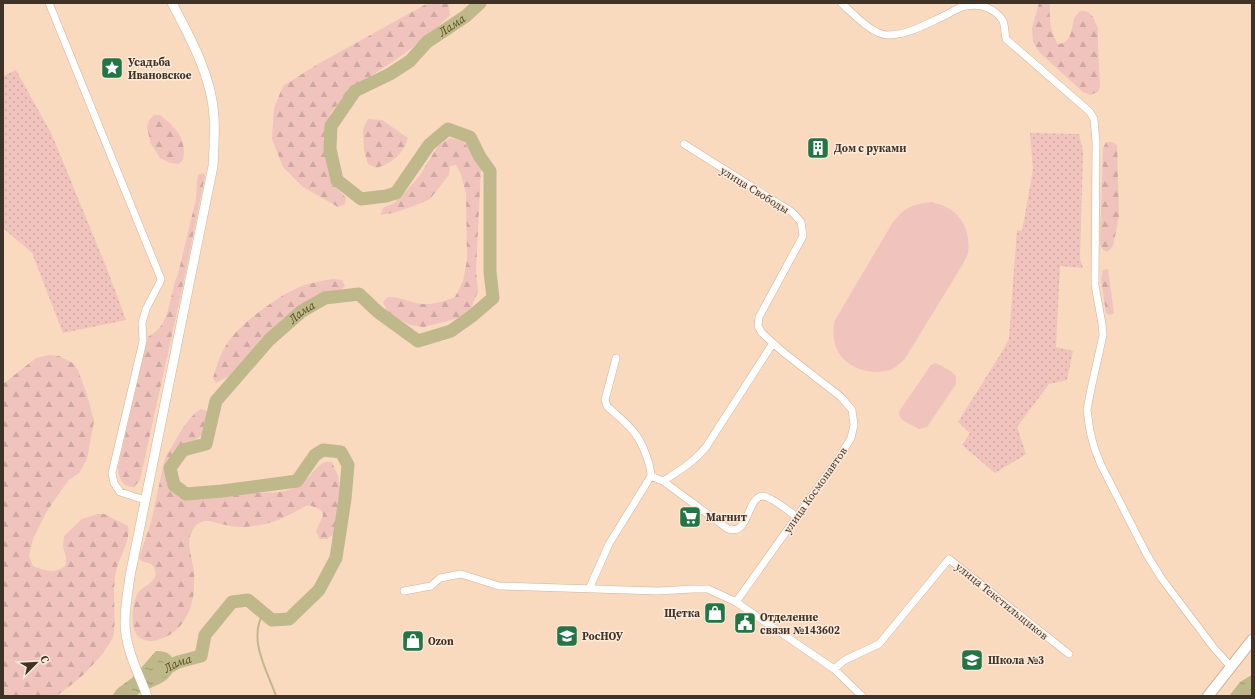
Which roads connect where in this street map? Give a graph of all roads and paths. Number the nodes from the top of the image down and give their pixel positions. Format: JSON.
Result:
{"nodes":[{"id":1,"x":49,"y":3,"type":"edge"},
{"id":2,"x":172,"y":3,"type":"edge"},
{"id":3,"x":841,"y":3,"type":"edge"},
{"id":4,"x":684,"y":144,"type":"dead end"},
{"id":5,"x":762,"y":333,"type":"joint"},
{"id":6,"x":773,"y":343,"type":"junction"},
{"id":7,"x":616,"y":358,"type":"dead end"},
{"id":8,"x":651,"y":476,"type":"junction"},
{"id":9,"x":663,"y":481,"type":"junction"},
{"id":10,"x":145,"y":500,"type":"junction"},
{"id":11,"x":797,"y":517,"type":"junction"},
{"id":12,"x":589,"y":589,"type":"junction"},
{"id":13,"x":404,"y":591,"type":"dead end"},
{"id":14,"x":736,"y":602,"type":"junction"},
{"id":15,"x":1252,"y":640,"type":"edge"},
{"id":16,"x":1069,"y":654,"type":"dead end"},
{"id":17,"x":1231,"y":667,"type":"junction"},
{"id":18,"x":834,"y":669,"type":"junction"},
{"id":19,"x":148,"y":696,"type":"edge"},
{"id":20,"x":862,"y":696,"type":"edge"},
{"id":21,"x":1208,"y":696,"type":"edge"}],
"edges":[{"from":1,"to":10,"type":"street"},
{"from":2,"to":10,"type":"street"},
{"from":3,"to":17,"type":"street"},
{"from":4,"to":5,"type":"street","name":"улица Свободы"},
{"from":5,"to":6,"type":"street","name":"улица Космонавтов"},
{"from":6,"to":9,"type":"street"},
{"from":6,"to":11,"type":"street","name":"улица Космонавтов"},
{"from":7,"to":8,"type":"street"},
{"from":8,"to":9,"type":"street"},
{"from":8,"to":12,"type":"street"},
{"from":9,"to":11,"type":"street"},
{"from":10,"to":19,"type":"street"},
{"from":11,"to":14,"type":"street","name":"улица Космонавтов"},
{"from":12,"to":13,"type":"street"},
{"from":12,"to":14,"type":"street"},
{"from":14,"to":18,"type":"street"},
{"from":15,"to":17,"type":"main road"},
{"from":16,"to":18,"type":"street","name":"улица Текстильщиков"},
{"from":17,"to":21,"type":"main road"},
{"from":18,"to":20,"type":"street"}]}
